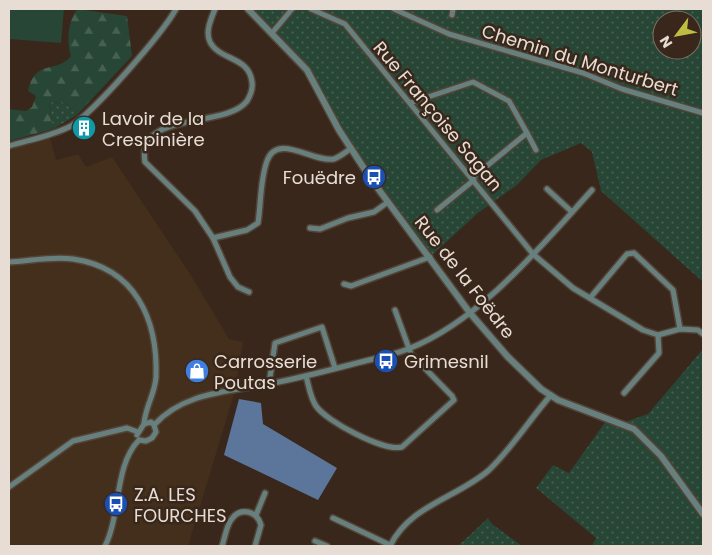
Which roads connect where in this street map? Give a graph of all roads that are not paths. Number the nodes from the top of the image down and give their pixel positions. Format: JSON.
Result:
{"nodes":[{"id":1,"x":176,"y":9,"type":"edge"},
{"id":2,"x":214,"y":9,"type":"edge"},
{"id":3,"x":248,"y":9,"type":"edge"},
{"id":4,"x":292,"y":9,"type":"edge"},
{"id":5,"x":311,"y":9,"type":"edge"},
{"id":6,"x":394,"y":9,"type":"edge"},
{"id":7,"x":272,"y":33,"type":"junction"},
{"id":8,"x":410,"y":103,"type":"junction"},
{"id":9,"x":703,"y":113,"type":"edge"},
{"id":10,"x":527,"y":133,"type":"junction"},
{"id":11,"x":9,"y":146,"type":"edge"},
{"id":12,"x":350,"y":149,"type":"junction"},
{"id":13,"x":536,"y":150,"type":"dead end"},
{"id":14,"x":473,"y":179,"type":"junction"},
{"id":15,"x":547,"y":190,"type":"dead end"},
{"id":16,"x":592,"y":190,"type":"dead end"},
{"id":17,"x":388,"y":202,"type":"junction"},
{"id":18,"x":437,"y":210,"type":"dead end"},
{"id":19,"x":572,"y":212,"type":"junction"},
{"id":20,"x":310,"y":228,"type":"dead end"},
{"id":21,"x":213,"y":238,"type":"junction"},
{"id":22,"x":533,"y":254,"type":"junction"},
{"id":23,"x":430,"y":256,"type":"junction"},
{"id":24,"x":9,"y":262,"type":"edge"},
{"id":25,"x":344,"y":284,"type":"dead end"},
{"id":26,"x":249,"y":292,"type":"dead end"},
{"id":27,"x":590,"y":298,"type":"junction"},
{"id":28,"x":395,"y":310,"type":"dead end"},
{"id":29,"x":470,"y":313,"type":"junction"},
{"id":30,"x":680,"y":329,"type":"junction"},
{"id":31,"x":658,"y":334,"type":"junction"},
{"id":32,"x":703,"y":334,"type":"edge"},
{"id":33,"x":409,"y":349,"type":"junction"},
{"id":34,"x":335,"y":368,"type":"junction"},
{"id":35,"x":306,"y":376,"type":"junction"},
{"id":36,"x":269,"y":384,"type":"junction"},
{"id":37,"x":624,"y":393,"type":"dead end"},
{"id":38,"x":551,"y":396,"type":"junction"},
{"id":39,"x":144,"y":424,"type":"junction"},
{"id":40,"x":154,"y":425,"type":"junction"},
{"id":41,"x":138,"y":432,"type":"junction"},
{"id":42,"x":139,"y":440,"type":"junction"},
{"id":43,"x":9,"y":487,"type":"edge"},
{"id":44,"x":265,"y":493,"type":"dead end"},
{"id":45,"x":703,"y":514,"type":"edge"},
{"id":46,"x":256,"y":515,"type":"junction"},
{"id":47,"x":333,"y":518,"type":"dead end"},
{"id":48,"x":315,"y":541,"type":"dead end"},
{"id":49,"x":106,"y":546,"type":"edge"},
{"id":50,"x":222,"y":546,"type":"edge"},
{"id":51,"x":255,"y":546,"type":"edge"},
{"id":52,"x":327,"y":546,"type":"edge"},
{"id":53,"x":390,"y":546,"type":"edge"}],
"edges":[{"from":1,"to":11,"type":"street"},
{"from":2,"to":21,"type":"street"},
{"from":3,"to":7,"type":"street","name":"Rue de la Foëdre"},
{"from":4,"to":7,"type":"street"},
{"from":5,"to":8,"type":"street","name":"Rue Françoise Sagan"},
{"from":6,"to":9,"type":"street","name":"Chemin du Monturbert"},
{"from":7,"to":12,"type":"street","name":"Rue de la Foëdre"},
{"from":8,"to":10,"type":"street"},
{"from":8,"to":14,"type":"street","name":"Rue Françoise Sagan"},
{"from":10,"to":13,"type":"street"},
{"from":10,"to":14,"type":"street"},
{"from":12,"to":17,"type":"street","name":"Rue de la Foëdre"},
{"from":12,"to":21,"type":"street"},
{"from":14,"to":18,"type":"street"},
{"from":14,"to":22,"type":"street","name":"Rue Françoise Sagan"},
{"from":15,"to":19,"type":"street"},
{"from":16,"to":19,"type":"street"},
{"from":17,"to":20,"type":"street"},
{"from":17,"to":23,"type":"street","name":"Rue de la Foëdre"},
{"from":19,"to":22,"type":"street"},
{"from":21,"to":26,"type":"street"},
{"from":22,"to":27,"type":"street","name":"Rue Françoise Sagan"},
{"from":22,"to":29,"type":"street"},
{"from":23,"to":25,"type":"street"},
{"from":23,"to":29,"type":"street","name":"Rue de la Foëdre"},
{"from":24,"to":39,"type":"street"},
{"from":27,"to":30,"type":"street"},
{"from":27,"to":31,"type":"street","name":"Rue Françoise Sagan"},
{"from":28,"to":33,"type":"street"},
{"from":29,"to":33,"type":"street"},
{"from":29,"to":38,"type":"street","name":"Rue de la Foëdre"},
{"from":30,"to":31,"type":"street"},
{"from":30,"to":32,"type":"street"},
{"from":31,"to":37,"type":"street"},
{"from":33,"to":34,"type":"street"},
{"from":33,"to":35,"type":"street"},
{"from":34,"to":35,"type":"street"},
{"from":34,"to":36,"type":"street"},
{"from":35,"to":36,"type":"street"},
{"from":36,"to":40,"type":"street"},
{"from":38,"to":45,"type":"street","name":"Rue de la Foëdre"},
{"from":38,"to":53,"type":"street"},
{"from":39,"to":40,"type":"street"},
{"from":39,"to":41,"type":"street"},
{"from":40,"to":42,"type":"street"},
{"from":41,"to":42,"type":"street"},
{"from":41,"to":43,"type":"street"},
{"from":42,"to":49,"type":"street"},
{"from":44,"to":46,"type":"street"},
{"from":46,"to":50,"type":"street"},
{"from":46,"to":51,"type":"street"},
{"from":47,"to":53,"type":"street"},
{"from":48,"to":52,"type":"street"}]}
